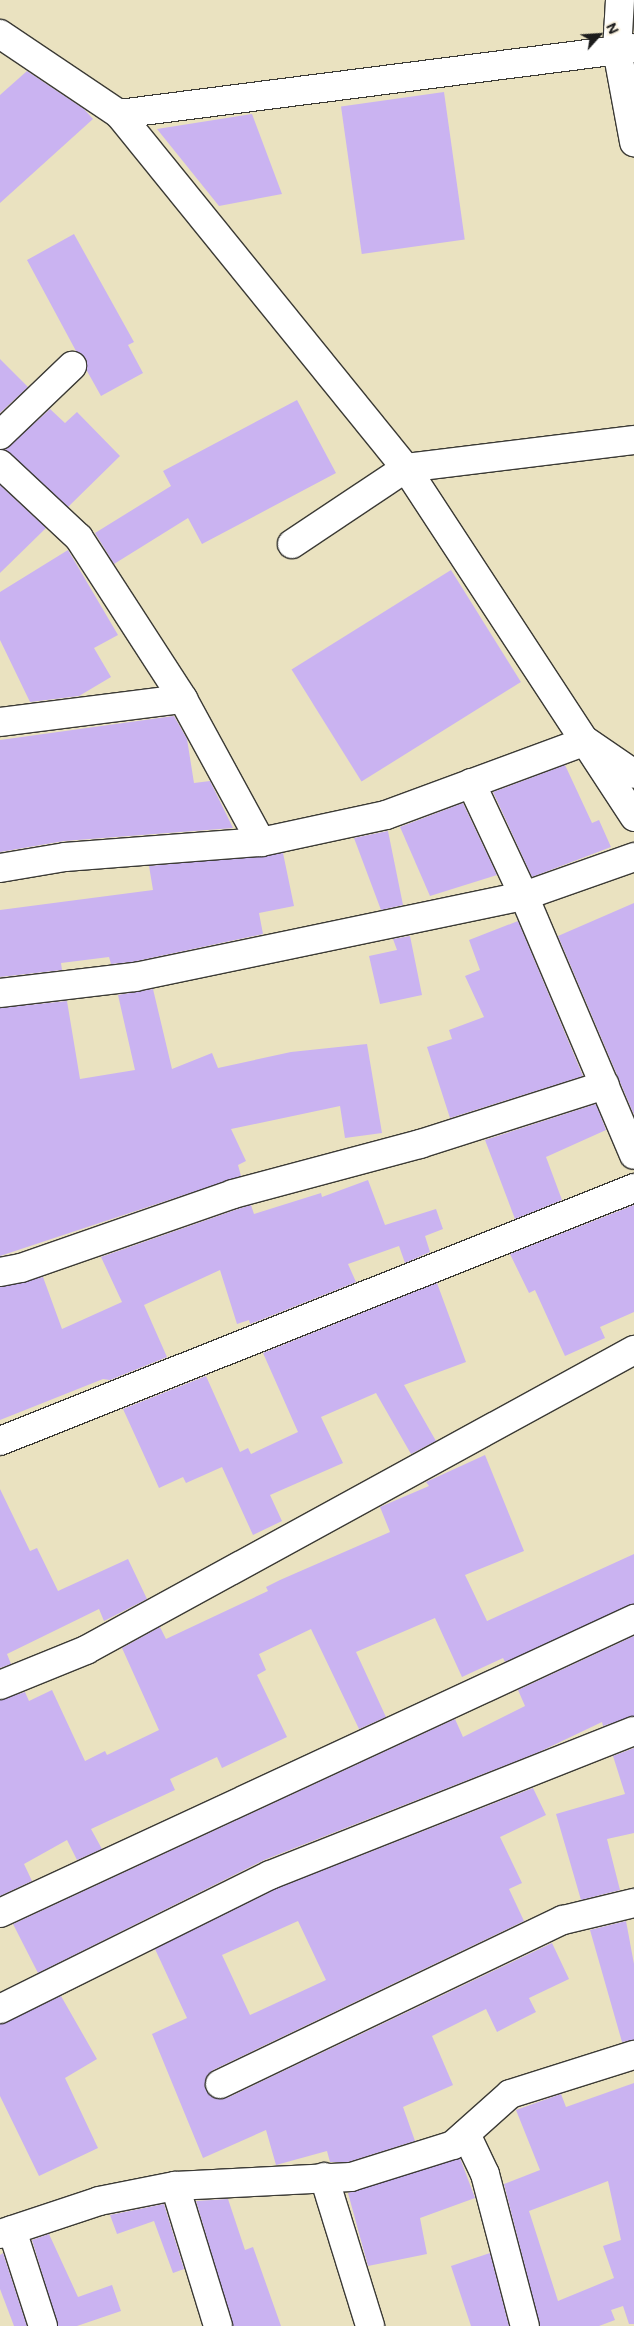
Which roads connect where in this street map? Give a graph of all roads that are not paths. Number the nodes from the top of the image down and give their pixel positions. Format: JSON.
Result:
{"nodes":[{"id":1,"x":620,"y":0,"type":"edge"},
{"id":2,"x":0,"y":34,"type":"edge"},
{"id":3,"x":626,"y":49,"type":"edge"},
{"id":4,"x":120,"y":114,"type":"junction"},
{"id":5,"x":634,"y":142,"type":"edge"},
{"id":6,"x":72,"y":366,"type":"dead end"},
{"id":7,"x":0,"y":435,"type":"edge"},
{"id":8,"x":634,"y":440,"type":"edge"},
{"id":9,"x":0,"y":464,"type":"edge"},
{"id":10,"x":406,"y":468,"type":"junction"},
{"id":11,"x":292,"y":544,"type":"dead end"},
{"id":12,"x":183,"y":699,"type":"junction"},
{"id":13,"x":0,"y":722,"type":"edge"},
{"id":14,"x":586,"y":741,"type":"junction"},
{"id":15,"x":634,"y":774,"type":"edge"},
{"id":16,"x":472,"y":784,"type":"junction"},
{"id":17,"x":634,"y":817,"type":"edge"},
{"id":18,"x":261,"y":842,"type":"junction"},
{"id":19,"x":634,"y":857,"type":"edge"},
{"id":20,"x":0,"y":868,"type":"edge"},
{"id":21,"x":524,"y":896,"type":"junction"},
{"id":22,"x":0,"y":993,"type":"edge"},
{"id":23,"x":605,"y":1085,"type":"junction"},
{"id":24,"x":634,"y":1154,"type":"edge"},
{"id":25,"x":634,"y":1188,"type":"edge"},
{"id":26,"x":0,"y":1272,"type":"edge"},
{"id":27,"x":634,"y":1350,"type":"edge"},
{"id":28,"x":0,"y":1441,"type":"edge"},
{"id":29,"x":634,"y":1619,"type":"edge"},
{"id":30,"x":0,"y":1685,"type":"edge"},
{"id":31,"x":634,"y":1731,"type":"edge"},
{"id":32,"x":634,"y":1903,"type":"edge"},
{"id":33,"x":0,"y":1913,"type":"edge"},
{"id":34,"x":0,"y":2009,"type":"edge"},
{"id":35,"x":634,"y":2055,"type":"edge"},
{"id":36,"x":220,"y":2084,"type":"dead end"},
{"id":37,"x":466,"y":2134,"type":"junction"},
{"id":38,"x":324,"y":2178,"type":"junction"},
{"id":39,"x":175,"y":2186,"type":"junction"},
{"id":40,"x":6,"y":2232,"type":"edge"},
{"id":41,"x":43,"y":2326,"type":"edge"},
{"id":42,"x":218,"y":2326,"type":"edge"},
{"id":43,"x":370,"y":2326,"type":"edge"},
{"id":44,"x":525,"y":2326,"type":"edge"}],
"edges":[{"from":1,"to":3,"type":"street"},
{"from":2,"to":4,"type":"street"},
{"from":3,"to":4,"type":"street"},
{"from":3,"to":5,"type":"street"},
{"from":4,"to":10,"type":"street"},
{"from":6,"to":7,"type":"street"},
{"from":8,"to":10,"type":"street"},
{"from":9,"to":12,"type":"street"},
{"from":10,"to":11,"type":"street"},
{"from":10,"to":14,"type":"street"},
{"from":12,"to":13,"type":"street"},
{"from":12,"to":18,"type":"street"},
{"from":14,"to":15,"type":"street"},
{"from":14,"to":16,"type":"street"},
{"from":14,"to":17,"type":"street"},
{"from":16,"to":18,"type":"street"},
{"from":16,"to":21,"type":"street"},
{"from":18,"to":20,"type":"street"},
{"from":19,"to":21,"type":"street"},
{"from":21,"to":22,"type":"street"},
{"from":21,"to":23,"type":"street"},
{"from":23,"to":24,"type":"street"},
{"from":23,"to":26,"type":"street"},
{"from":25,"to":28,"type":"street"},
{"from":27,"to":30,"type":"street"},
{"from":29,"to":33,"type":"street"},
{"from":31,"to":34,"type":"street"},
{"from":32,"to":36,"type":"street"},
{"from":35,"to":37,"type":"street"},
{"from":37,"to":38,"type":"street"},
{"from":37,"to":44,"type":"street"},
{"from":38,"to":39,"type":"street"},
{"from":38,"to":43,"type":"street"},
{"from":39,"to":40,"type":"street"},
{"from":39,"to":42,"type":"street"},
{"from":40,"to":41,"type":"street"}]}
